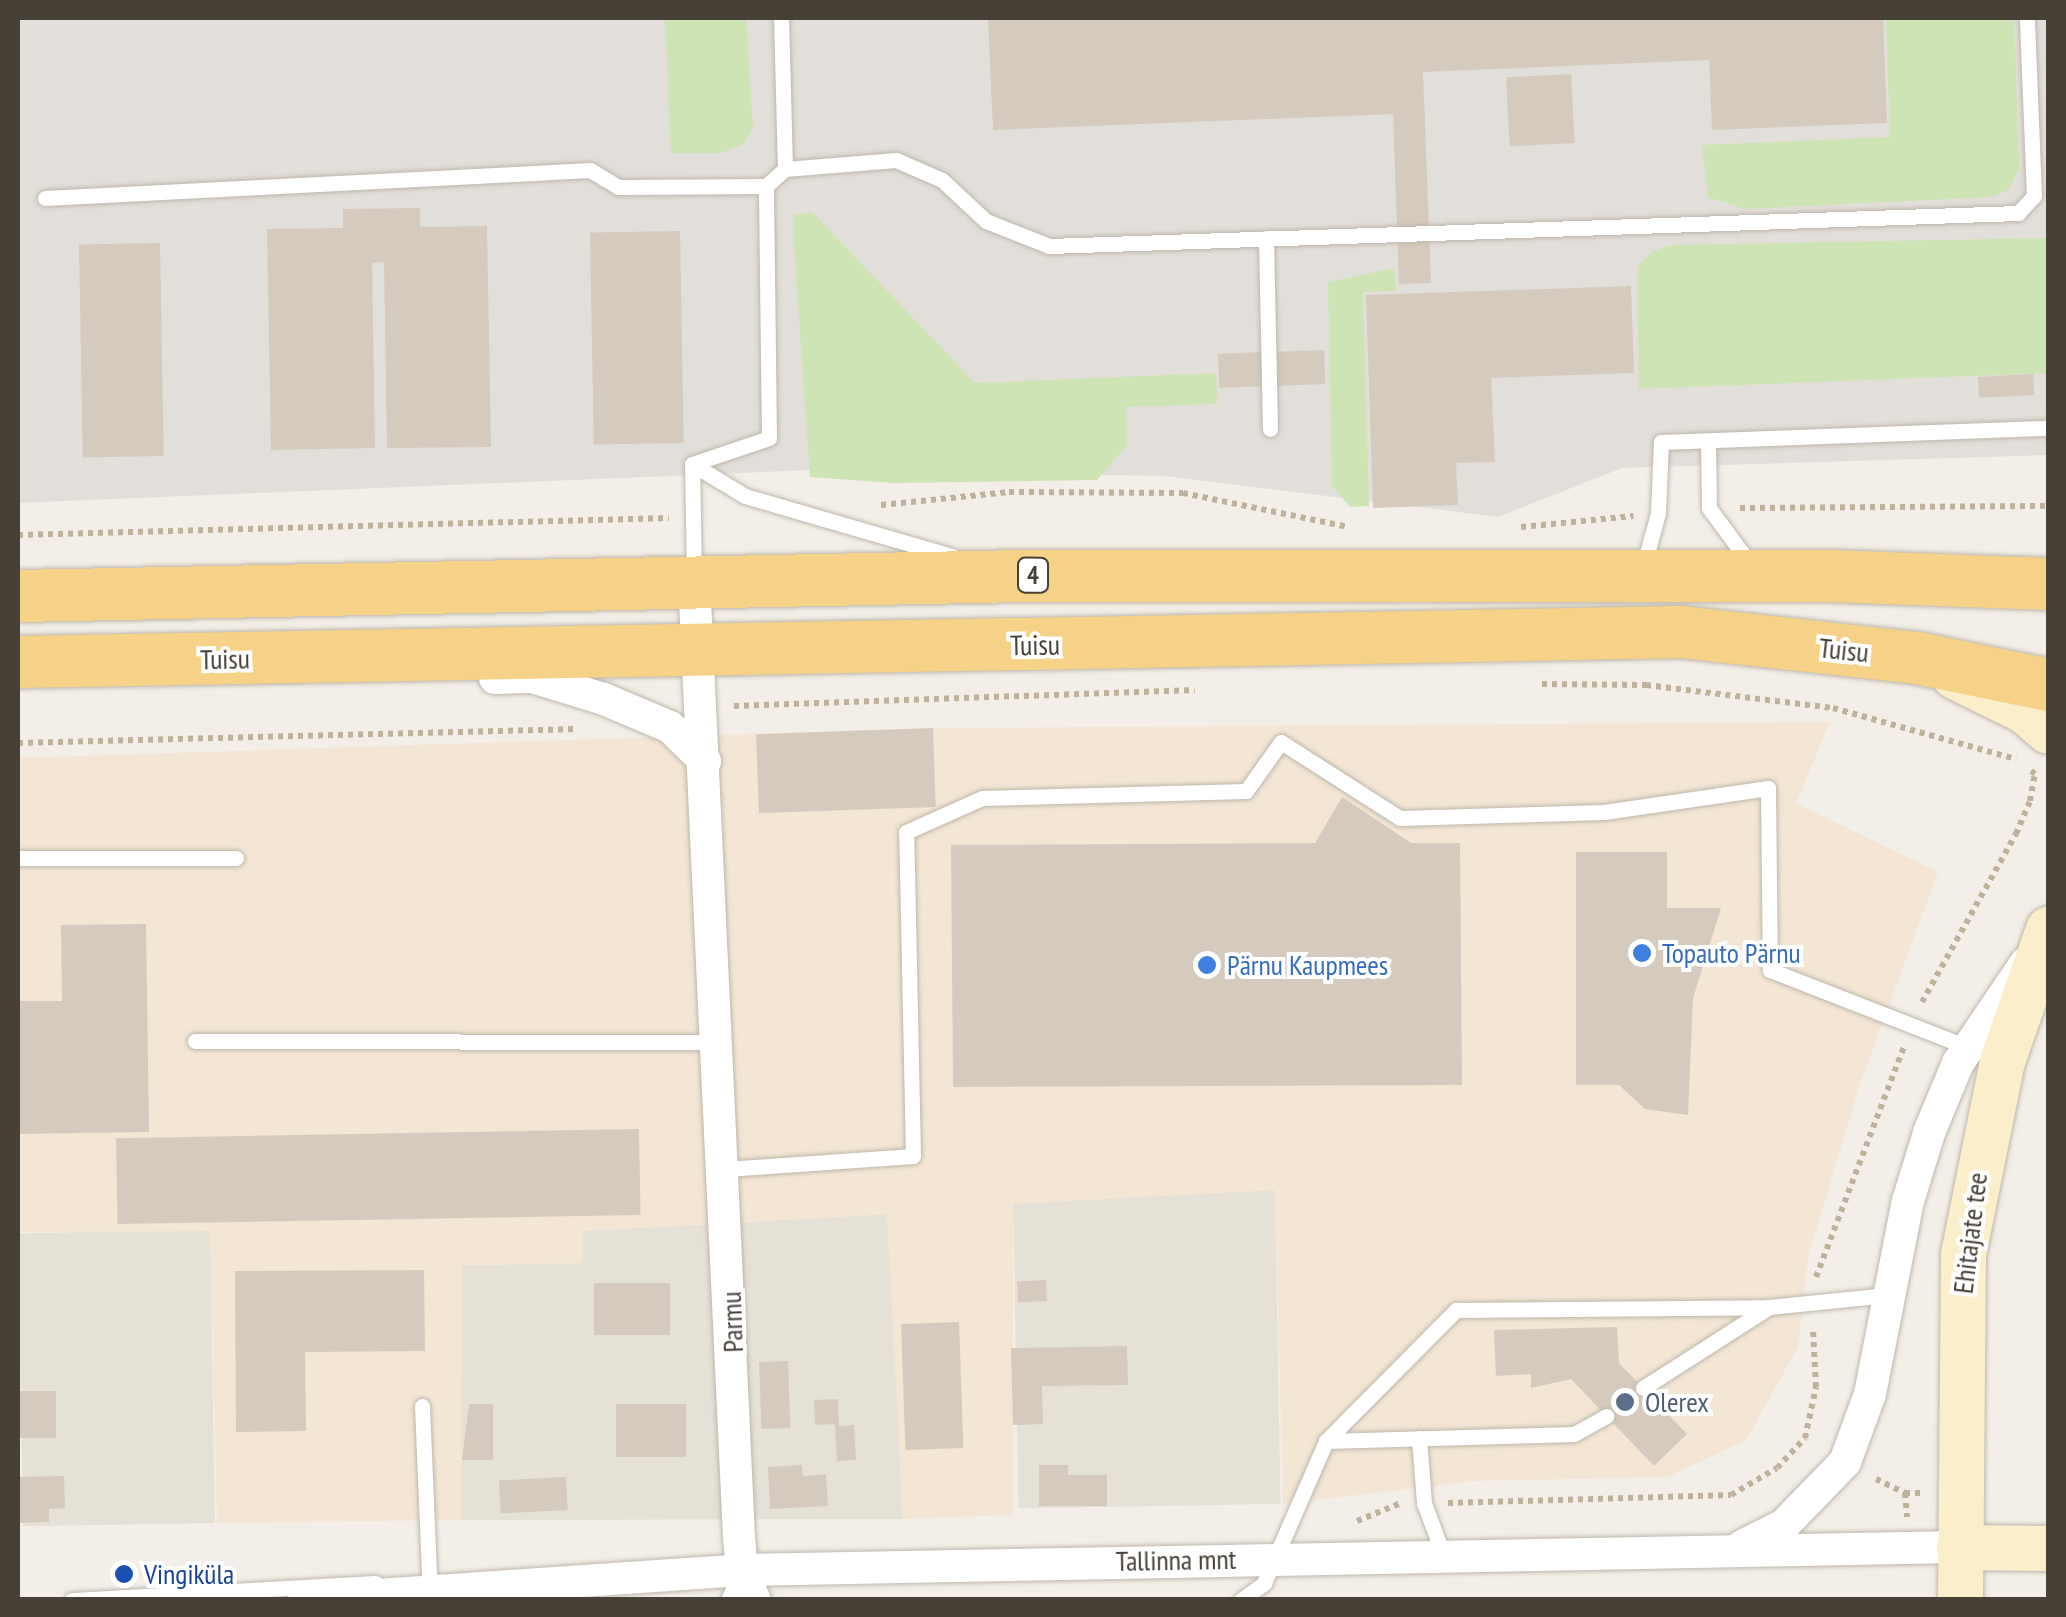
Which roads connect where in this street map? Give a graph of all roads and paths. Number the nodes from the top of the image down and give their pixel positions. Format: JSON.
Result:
{"nodes":[{"id":1,"x":781,"y":18,"type":"edge"},
{"id":2,"x":2027,"y":18,"type":"edge"},
{"id":3,"x":2048,"y":82,"type":"edge"},
{"id":4,"x":2029,"y":84,"type":"junction"},
{"id":5,"x":786,"y":169,"type":"junction"},
{"id":6,"x":766,"y":186,"type":"junction"},
{"id":7,"x":45,"y":198,"type":"dead end"},
{"id":8,"x":1266,"y":238,"type":"junction"},
{"id":9,"x":2048,"y":428,"type":"edge"},
{"id":10,"x":1270,"y":430,"type":"dead end"},
{"id":11,"x":1708,"y":441,"type":"junction"},
{"id":12,"x":692,"y":464,"type":"junction"},
{"id":13,"x":877,"y":506,"type":"dead end"},
{"id":14,"x":2048,"y":506,"type":"edge"},
{"id":15,"x":1709,"y":508,"type":"junction"},
{"id":16,"x":1658,"y":513,"type":"junction"},
{"id":17,"x":692,"y":517,"type":"junction"},
{"id":18,"x":1363,"y":528,"type":"dead end"},
{"id":19,"x":1513,"y":528,"type":"dead end"},
{"id":20,"x":18,"y":535,"type":"edge"},
{"id":21,"x":1023,"y":576,"type":"junction"},
{"id":22,"x":1640,"y":576,"type":"junction"},
{"id":23,"x":1760,"y":576,"type":"junction"},
{"id":24,"x":694,"y":579,"type":"junction"},
{"id":25,"x":2048,"y":584,"type":"edge"},
{"id":26,"x":18,"y":596,"type":"edge"},
{"id":27,"x":699,"y":653,"type":"junction"},
{"id":28,"x":1916,"y":658,"type":"junction"},
{"id":29,"x":202,"y":660,"type":"junction"},
{"id":30,"x":18,"y":662,"type":"edge"},
{"id":31,"x":1535,"y":684,"type":"dead end"},
{"id":32,"x":2048,"y":685,"type":"edge"},
{"id":33,"x":1200,"y":690,"type":"dead end"},
{"id":34,"x":703,"y":726,"type":"junction"},
{"id":35,"x":591,"y":729,"type":"dead end"},
{"id":36,"x":2048,"y":732,"type":"edge"},
{"id":37,"x":18,"y":743,"type":"edge"},
{"id":38,"x":705,"y":761,"type":"junction"},
{"id":39,"x":18,"y":858,"type":"edge"},
{"id":40,"x":236,"y":858,"type":"dead end"},
{"id":41,"x":2047,"y":932,"type":"edge"},
{"id":42,"x":1913,"y":1024,"type":"junction"},
{"id":43,"x":195,"y":1041,"type":"dead end"},
{"id":44,"x":720,"y":1042,"type":"junction"},
{"id":45,"x":1968,"y":1047,"type":"junction"},
{"id":46,"x":726,"y":1168,"type":"junction"},
{"id":47,"x":1887,"y":1295,"type":"junction"},
{"id":48,"x":1811,"y":1303,"type":"junction"},
{"id":49,"x":1770,"y":1307,"type":"junction"},
{"id":50,"x":1643,"y":1388,"type":"dead end"},
{"id":51,"x":422,"y":1406,"type":"dead end"},
{"id":52,"x":1606,"y":1416,"type":"dead end"},
{"id":53,"x":1419,"y":1438,"type":"junction"},
{"id":54,"x":1326,"y":1441,"type":"junction"},
{"id":55,"x":1867,"y":1474,"type":"dead end"},
{"id":56,"x":1931,"y":1492,"type":"dead end"},
{"id":57,"x":1424,"y":1503,"type":"junction"},
{"id":58,"x":1288,"y":1526,"type":"junction"},
{"id":59,"x":1959,"y":1548,"type":"junction"},
{"id":60,"x":2048,"y":1548,"type":"edge"},
{"id":61,"x":1728,"y":1552,"type":"junction"},
{"id":62,"x":1444,"y":1556,"type":"junction"},
{"id":63,"x":1274,"y":1558,"type":"junction"},
{"id":64,"x":742,"y":1590,"type":"edge"},
{"id":65,"x":430,"y":1596,"type":"edge"},
{"id":66,"x":72,"y":1600,"type":"edge"},
{"id":67,"x":304,"y":1600,"type":"edge"},
{"id":68,"x":1241,"y":1600,"type":"edge"},
{"id":69,"x":1960,"y":1600,"type":"edge"}],
"edges":[{"from":1,"to":5,"type":"lane"},
{"from":2,"to":4,"type":"lane"},
{"from":3,"to":4,"type":"lane"},
{"from":4,"to":8,"type":"lane"},
{"from":5,"to":6,"type":"lane"},
{"from":5,"to":8,"type":"lane"},
{"from":6,"to":7,"type":"lane"},
{"from":6,"to":12,"type":"lane"},
{"from":8,"to":10,"type":"lane"},
{"from":9,"to":11,"type":"lane"},
{"from":11,"to":15,"type":"lane"},
{"from":11,"to":16,"type":"lane"},
{"from":12,"to":17,"type":"lane"},
{"from":12,"to":21,"type":"lane"},
{"from":13,"to":18,"type":"path"},
{"from":14,"to":15,"type":"path"},
{"from":15,"to":23,"type":"lane"},
{"from":16,"to":19,"type":"path"},
{"from":16,"to":22,"type":"lane"},
{"from":17,"to":20,"type":"path"},
{"from":17,"to":24,"type":"lane"},
{"from":21,"to":22,"type":"highway","number":"4"},
{"from":21,"to":24,"type":"highway","number":"4"},
{"from":22,"to":23,"type":"highway","number":"4"},
{"from":23,"to":25,"type":"highway","number":"4"},
{"from":24,"to":26,"type":"highway","number":"4"},
{"from":24,"to":27,"type":"street","name":"Parmu"},
{"from":27,"to":28,"type":"highway","name":"Tuisu"},
{"from":27,"to":29,"type":"highway","name":"Tuisu"},
{"from":27,"to":34,"type":"street","name":"Parmu"},
{"from":28,"to":32,"type":"highway","name":"Tuisu"},
{"from":28,"to":36,"type":"main road"},
{"from":29,"to":30,"type":"highway","name":"Tuisu"},
{"from":29,"to":38,"type":"street"},
{"from":31,"to":42,"type":"path"},
{"from":33,"to":34,"type":"path"},
{"from":34,"to":38,"type":"street","name":"Parmu"},
{"from":35,"to":37,"type":"path"},
{"from":38,"to":44,"type":"street","name":"Parmu"},
{"from":39,"to":40,"type":"lane"},
{"from":41,"to":45,"type":"street"},
{"from":41,"to":59,"type":"main road","name":"Ehitajate tee"},
{"from":42,"to":45,"type":"lane"},
{"from":42,"to":46,"type":"lane"},
{"from":42,"to":48,"type":"path"},
{"from":43,"to":44,"type":"lane"},
{"from":44,"to":46,"type":"street","name":"Parmu"},
{"from":45,"to":47,"type":"street"},
{"from":46,"to":64,"type":"street","name":"Parmu"},
{"from":47,"to":48,"type":"lane"},
{"from":47,"to":61,"type":"street"},
{"from":48,"to":49,"type":"lane"},
{"from":48,"to":57,"type":"path"},
{"from":49,"to":50,"type":"lane"},
{"from":49,"to":54,"type":"lane"},
{"from":51,"to":65,"type":"lane"},
{"from":52,"to":53,"type":"lane"},
{"from":53,"to":54,"type":"lane"},
{"from":53,"to":57,"type":"lane"},
{"from":54,"to":58,"type":"lane"},
{"from":55,"to":56,"type":"path"},
{"from":57,"to":58,"type":"path"},
{"from":57,"to":62,"type":"lane"},
{"from":58,"to":63,"type":"lane"},
{"from":59,"to":60,"type":"main road","name":"Tallinna mnt"},
{"from":59,"to":61,"type":"street","name":"Tallinna mnt"},
{"from":59,"to":69,"type":"main road","name":"Ehitajate tee"},
{"from":61,"to":62,"type":"street","name":"Tallinna mnt"},
{"from":62,"to":63,"type":"street","name":"Tallinna mnt"},
{"from":63,"to":64,"type":"street","name":"Tallinna mnt"},
{"from":63,"to":68,"type":"lane"},
{"from":64,"to":65,"type":"street","name":"Tallinna mnt"},
{"from":65,"to":66,"type":"lane"},
{"from":65,"to":67,"type":"street","name":"Tallinna mnt"}]}
